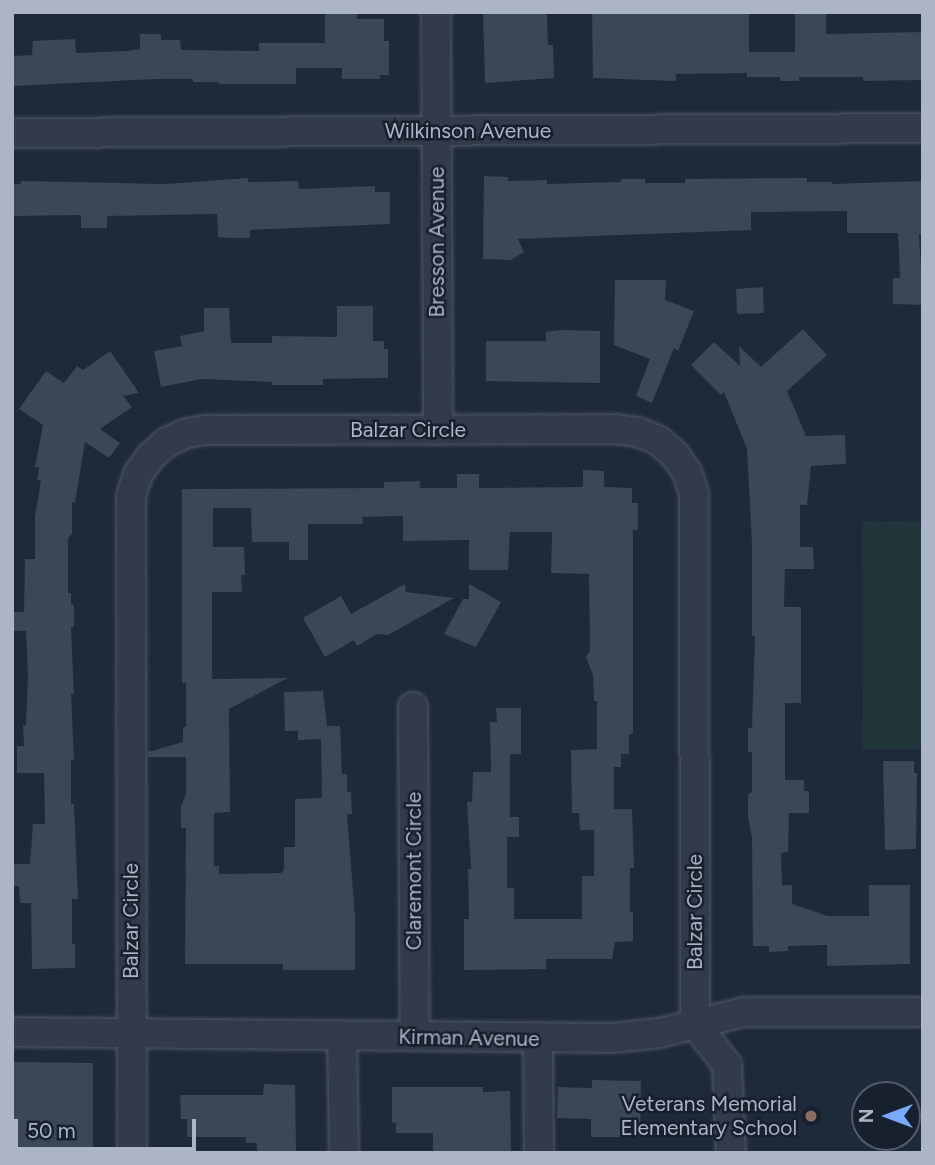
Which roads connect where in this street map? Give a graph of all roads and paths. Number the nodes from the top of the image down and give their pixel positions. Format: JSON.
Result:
{"nodes":[{"id":1,"x":436,"y":12,"type":"edge"},
{"id":2,"x":923,"y":128,"type":"edge"},
{"id":3,"x":436,"y":132,"type":"junction"},
{"id":4,"x":12,"y":133,"type":"edge"},
{"id":5,"x":438,"y":430,"type":"junction"},
{"id":6,"x":413,"y":707,"type":"dead end"},
{"id":7,"x":923,"y":1012,"type":"edge"},
{"id":8,"x":695,"y":1024,"type":"junction"},
{"id":9,"x":12,"y":1032,"type":"edge"},
{"id":10,"x":130,"y":1033,"type":"junction"},
{"id":11,"x":415,"y":1036,"type":"junction"},
{"id":12,"x":342,"y":1037,"type":"junction"},
{"id":13,"x":538,"y":1040,"type":"junction"},
{"id":14,"x":132,"y":1153,"type":"edge"},
{"id":15,"x":344,"y":1153,"type":"edge"},
{"id":16,"x":539,"y":1153,"type":"edge"},
{"id":17,"x":731,"y":1153,"type":"edge"}],
"edges":[{"from":1,"to":3,"type":"street","name":"Bresson Avenue"},
{"from":2,"to":3,"type":"street","name":"Wilkinson Avenue"},
{"from":3,"to":4,"type":"street","name":"Wilkinson Avenue"},
{"from":3,"to":5,"type":"street","name":"Bresson Avenue"},
{"from":5,"to":8,"type":"street","name":"Balzar Circle"},
{"from":5,"to":10,"type":"street","name":"Balzar Circle"},
{"from":6,"to":11,"type":"street","name":"Claremont Circle"},
{"from":7,"to":8,"type":"street","name":"Kirman Avenue"},
{"from":8,"to":13,"type":"street","name":"Kirman Avenue"},
{"from":8,"to":17,"type":"street"},
{"from":9,"to":10,"type":"street","name":"Kirman Avenue"},
{"from":10,"to":12,"type":"street","name":"Kirman Avenue"},
{"from":10,"to":14,"type":"street","name":"Balzar Circle"},
{"from":11,"to":12,"type":"street","name":"Kirman Avenue"},
{"from":11,"to":13,"type":"street","name":"Kirman Avenue"},
{"from":12,"to":15,"type":"street"},
{"from":13,"to":16,"type":"street"}]}
